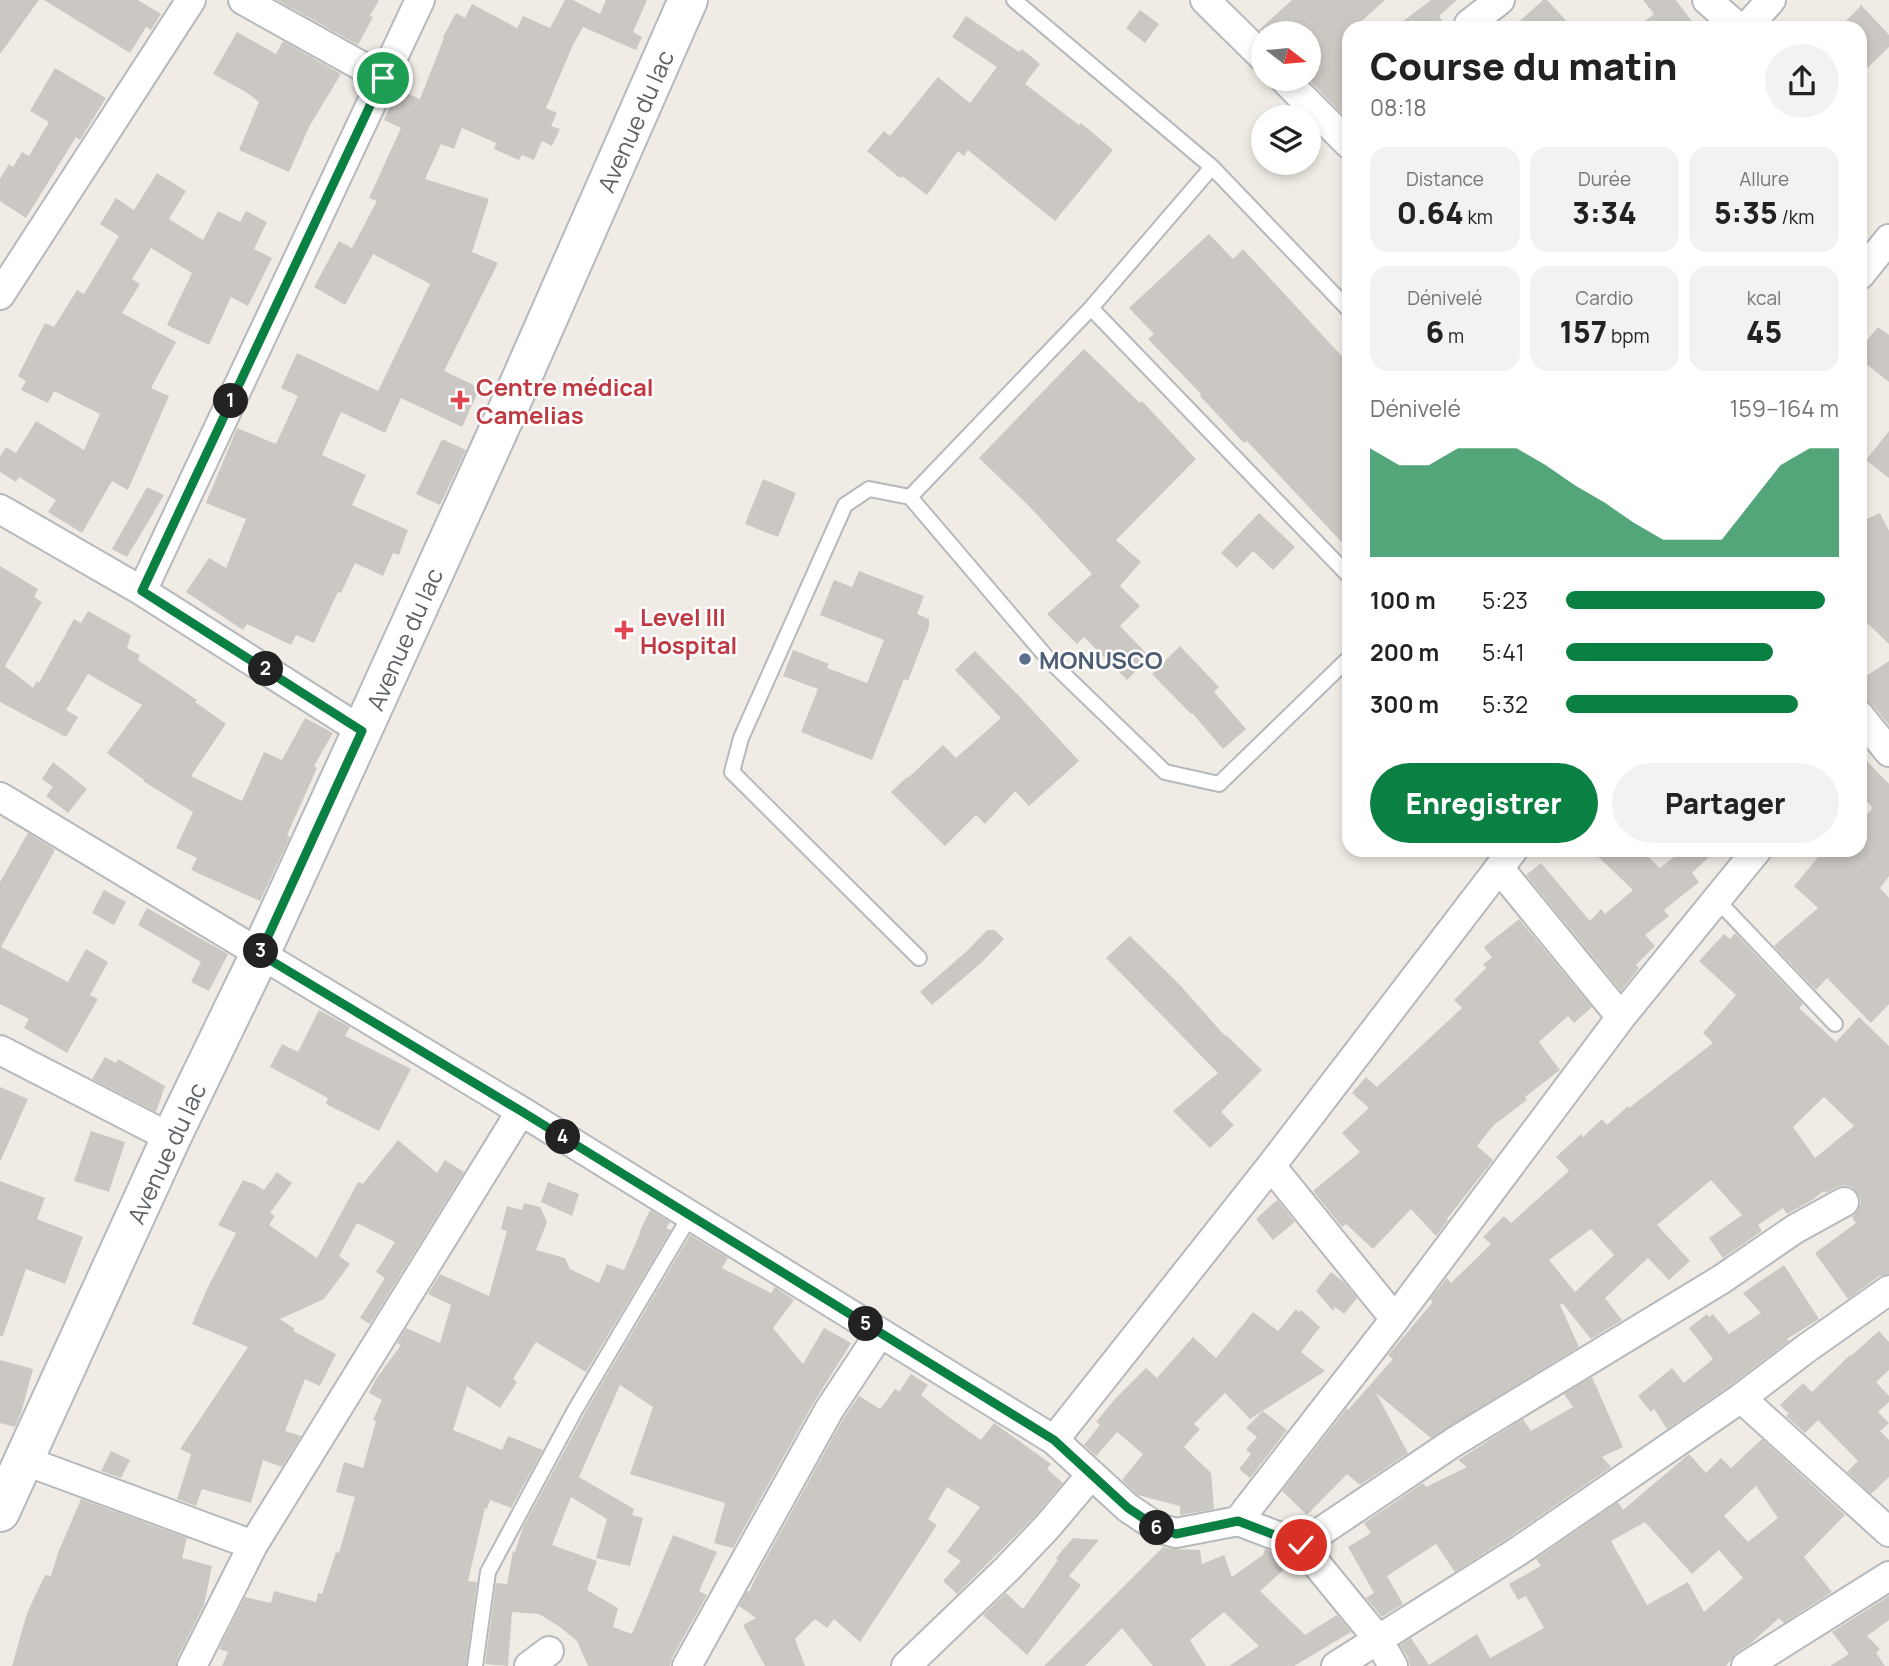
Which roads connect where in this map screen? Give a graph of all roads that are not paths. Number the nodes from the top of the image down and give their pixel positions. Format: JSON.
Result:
{"nodes":[{"id":1,"x":191,"y":0,"type":"edge"},
{"id":2,"x":243,"y":0,"type":"edge"},
{"id":3,"x":419,"y":0,"type":"edge"},
{"id":4,"x":688,"y":0,"type":"edge"},
{"id":5,"x":1014,"y":0,"type":"edge"},
{"id":6,"x":1205,"y":0,"type":"edge"},
{"id":7,"x":1500,"y":0,"type":"edge"},
{"id":8,"x":1707,"y":0,"type":"edge"},
{"id":9,"x":1771,"y":0,"type":"edge"},
{"id":10,"x":1472,"y":21,"type":"edge"},
{"id":11,"x":1731,"y":21,"type":"edge"},
{"id":12,"x":1752,"y":21,"type":"edge"},
{"id":13,"x":1251,"y":45,"type":"edge"},
{"id":14,"x":383,"y":78,"type":"junction"},
{"id":15,"x":1296,"y":91,"type":"edge"},
{"id":16,"x":1342,"y":137,"type":"edge"},
{"id":17,"x":1212,"y":167,"type":"junction"},
{"id":18,"x":1889,"y":239,"type":"edge"},
{"id":19,"x":1867,"y":266,"type":"edge"},
{"id":20,"x":0,"y":295,"type":"edge"},
{"id":21,"x":1342,"y":303,"type":"edge"},
{"id":22,"x":1091,"y":308,"type":"junction"},
{"id":23,"x":910,"y":497,"type":"junction"},
{"id":24,"x":0,"y":509,"type":"edge"},
{"id":25,"x":1342,"y":569,"type":"edge"},
{"id":26,"x":142,"y":591,"type":"junction"},
{"id":27,"x":1342,"y":664,"type":"edge"},
{"id":28,"x":1867,"y":727,"type":"edge"},
{"id":29,"x":362,"y":731,"type":"junction"},
{"id":30,"x":1889,"y":752,"type":"edge"},
{"id":31,"x":0,"y":797,"type":"edge"},
{"id":32,"x":1751,"y":857,"type":"edge"},
{"id":33,"x":1506,"y":859,"type":"edge"},
{"id":34,"x":1717,"y":900,"type":"junction"},
{"id":35,"x":260,"y":954,"type":"junction"},
{"id":36,"x":919,"y":958,"type":"dead end"},
{"id":37,"x":1621,"y":1017,"type":"junction"},
{"id":38,"x":1835,"y":1024,"type":"dead end"},
{"id":39,"x":0,"y":1050,"type":"edge"},
{"id":40,"x":521,"y":1111,"type":"junction"},
{"id":41,"x":171,"y":1138,"type":"junction"},
{"id":42,"x":1271,"y":1166,"type":"junction"},
{"id":43,"x":1844,"y":1202,"type":"dead end"},
{"id":44,"x":690,"y":1216,"type":"junction"},
{"id":45,"x":1889,"y":1290,"type":"edge"},
{"id":46,"x":1395,"y":1319,"type":"junction"},
{"id":47,"x":880,"y":1333,"type":"junction"},
{"id":48,"x":1741,"y":1398,"type":"junction"},
{"id":49,"x":1054,"y":1440,"type":"junction"},
{"id":50,"x":23,"y":1460,"type":"junction"},
{"id":51,"x":1091,"y":1475,"type":"junction"},
{"id":52,"x":2,"y":1504,"type":"edge"},
{"id":53,"x":1238,"y":1521,"type":"junction"},
{"id":54,"x":1889,"y":1532,"type":"edge"},
{"id":55,"x":253,"y":1545,"type":"junction"},
{"id":56,"x":1301,"y":1545,"type":"junction"},
{"id":57,"x":1889,"y":1576,"type":"edge"},
{"id":58,"x":1378,"y":1639,"type":"junction"},
{"id":59,"x":192,"y":1666,"type":"edge"},
{"id":60,"x":475,"y":1666,"type":"edge"},
{"id":61,"x":687,"y":1666,"type":"edge"},
{"id":62,"x":906,"y":1666,"type":"edge"},
{"id":63,"x":1336,"y":1666,"type":"edge"},
{"id":64,"x":1393,"y":1666,"type":"edge"},
{"id":65,"x":1746,"y":1666,"type":"edge"}],
"edges":[{"from":1,"to":20,"type":"street"},
{"from":2,"to":14,"type":"street"},
{"from":3,"to":14,"type":"street"},
{"from":4,"to":29,"type":"main road","name":"Avenue du lac"},
{"from":5,"to":17,"type":"lane"},
{"from":6,"to":13,"type":"street"},
{"from":7,"to":10,"type":"street"},
{"from":8,"to":11,"type":"street"},
{"from":9,"to":12,"type":"street"},
{"from":14,"to":26,"type":"street"},
{"from":15,"to":16,"type":"street"},
{"from":17,"to":21,"type":"lane"},
{"from":17,"to":22,"type":"lane"},
{"from":18,"to":19,"type":"street"},
{"from":22,"to":23,"type":"lane"},
{"from":22,"to":25,"type":"lane"},
{"from":23,"to":27,"type":"lane"},
{"from":23,"to":36,"type":"lane"},
{"from":24,"to":26,"type":"street"},
{"from":26,"to":29,"type":"street"},
{"from":28,"to":30,"type":"street"},
{"from":29,"to":35,"type":"main road","name":"Avenue du lac"},
{"from":31,"to":35,"type":"street"},
{"from":32,"to":34,"type":"street"},
{"from":33,"to":37,"type":"street"},
{"from":33,"to":42,"type":"street"},
{"from":34,"to":37,"type":"street"},
{"from":34,"to":38,"type":"lane"},
{"from":35,"to":40,"type":"street"},
{"from":35,"to":41,"type":"main road","name":"Avenue du lac"},
{"from":37,"to":46,"type":"street"},
{"from":39,"to":41,"type":"street"},
{"from":40,"to":44,"type":"street"},
{"from":40,"to":55,"type":"street"},
{"from":41,"to":50,"type":"main road","name":"Avenue du lac"},
{"from":42,"to":46,"type":"street"},
{"from":42,"to":49,"type":"street"},
{"from":43,"to":56,"type":"street"},
{"from":44,"to":47,"type":"street"},
{"from":44,"to":60,"type":"lane"},
{"from":45,"to":48,"type":"street"},
{"from":46,"to":53,"type":"street"},
{"from":47,"to":49,"type":"street"},
{"from":47,"to":61,"type":"street"},
{"from":48,"to":54,"type":"street"},
{"from":48,"to":58,"type":"street"},
{"from":49,"to":51,"type":"street"},
{"from":50,"to":52,"type":"main road","name":"Avenue du lac"},
{"from":50,"to":55,"type":"street"},
{"from":51,"to":53,"type":"street"},
{"from":51,"to":62,"type":"street"},
{"from":53,"to":56,"type":"street"},
{"from":55,"to":59,"type":"street"},
{"from":56,"to":58,"type":"street"},
{"from":57,"to":65,"type":"street"},
{"from":58,"to":63,"type":"street"},
{"from":58,"to":64,"type":"street"}]}
